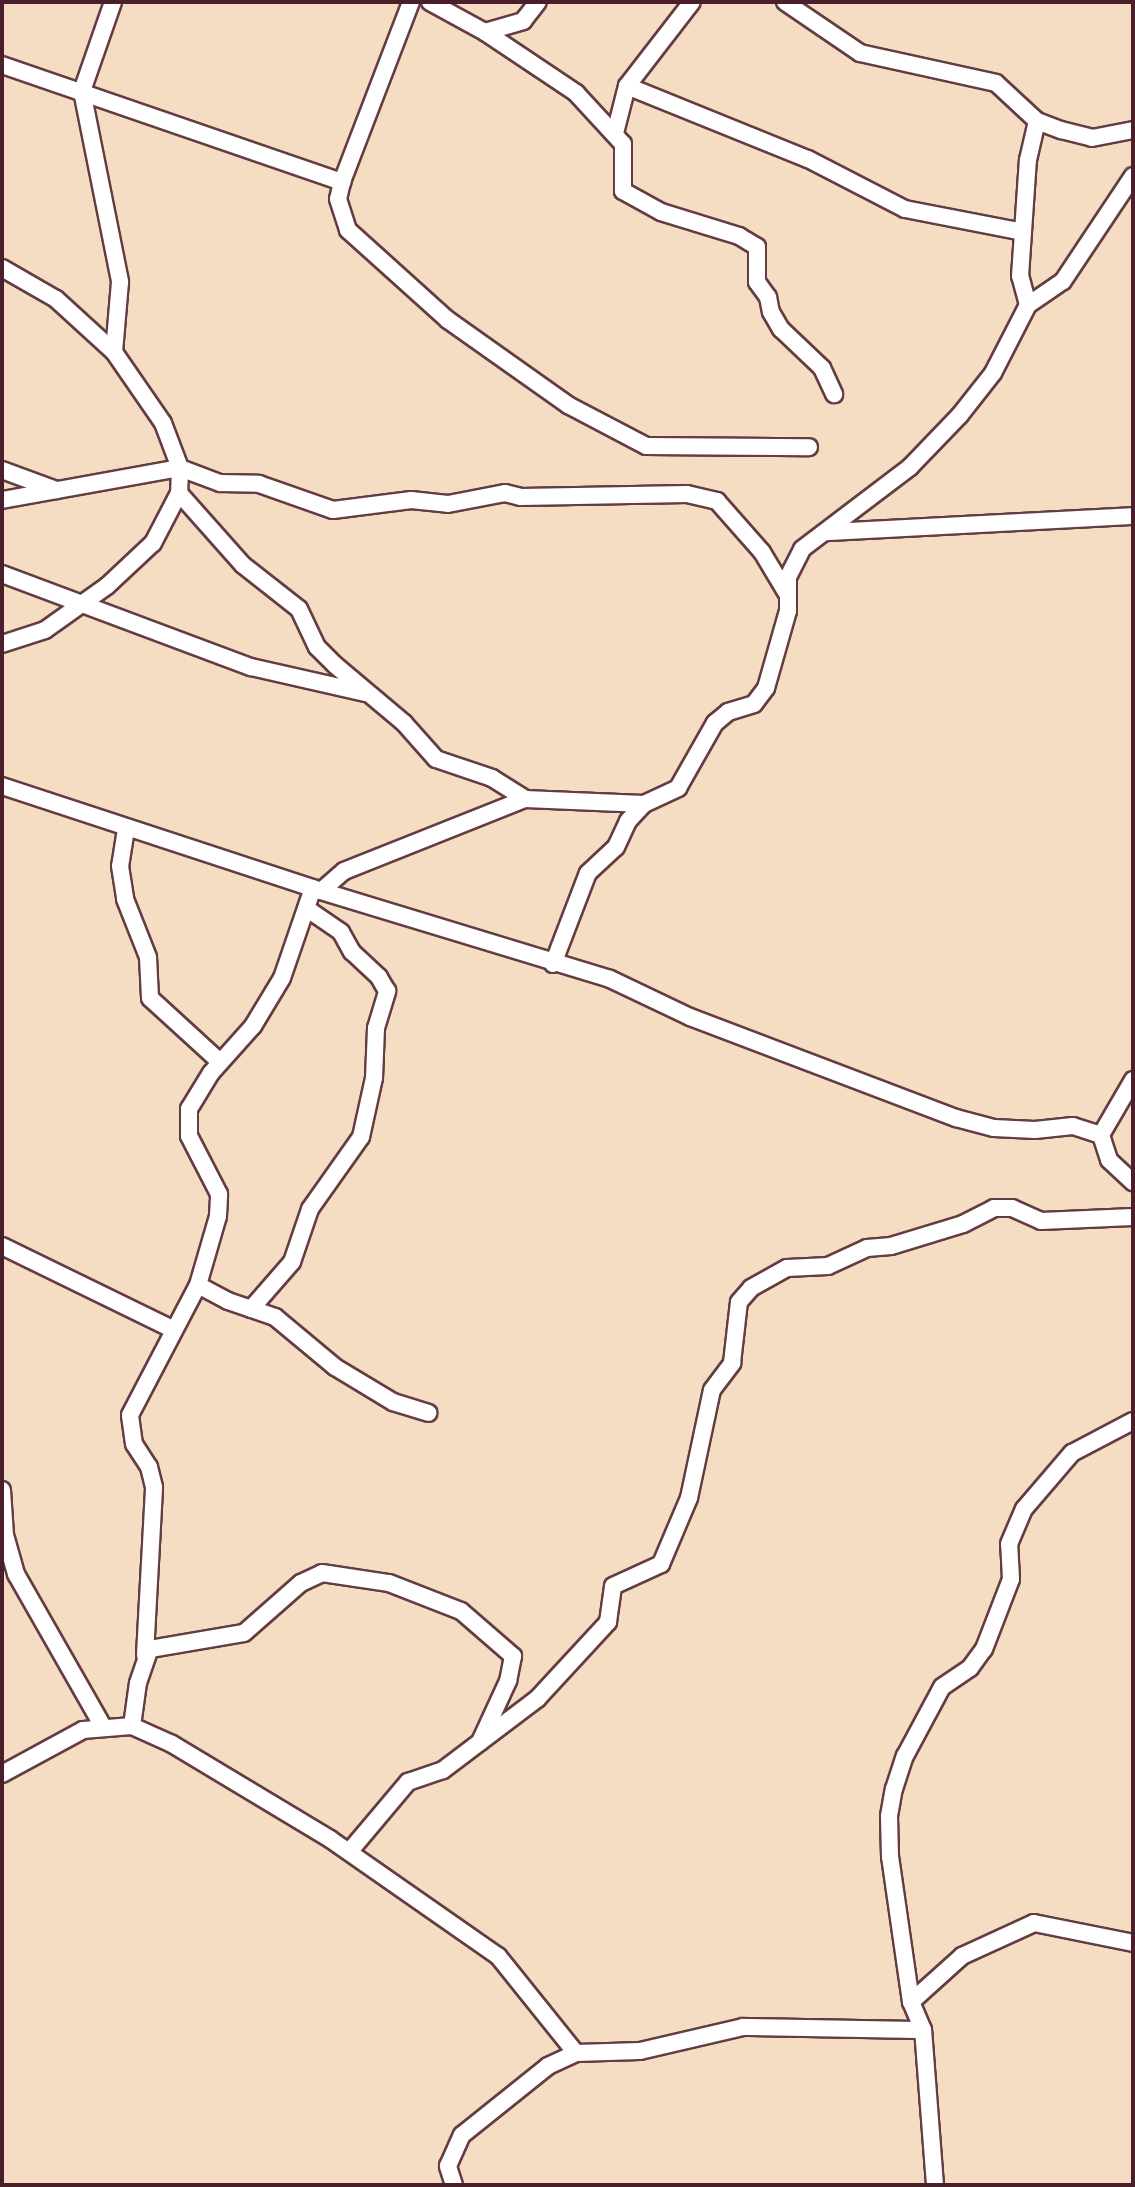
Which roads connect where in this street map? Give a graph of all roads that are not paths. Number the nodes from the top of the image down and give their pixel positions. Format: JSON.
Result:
{"nodes":[{"id":1,"x":113,"y":2,"type":"edge"},
{"id":2,"x":411,"y":2,"type":"edge"},
{"id":3,"x":429,"y":2,"type":"edge"},
{"id":4,"x":538,"y":2,"type":"edge"},
{"id":5,"x":692,"y":2,"type":"edge"},
{"id":6,"x":785,"y":2,"type":"edge"},
{"id":7,"x":485,"y":32,"type":"junction"},
{"id":8,"x":2,"y":65,"type":"edge"},
{"id":9,"x":627,"y":86,"type":"junction"},
{"id":10,"x":82,"y":91,"type":"junction"},
{"id":11,"x":1037,"y":121,"type":"junction"},
{"id":12,"x":1133,"y":130,"type":"edge"},
{"id":13,"x":615,"y":133,"type":"junction"},
{"id":14,"x":1133,"y":176,"type":"edge"},
{"id":15,"x":342,"y":182,"type":"junction"},
{"id":16,"x":1023,"y":232,"type":"junction"},
{"id":17,"x":2,"y":268,"type":"edge"},
{"id":18,"x":1028,"y":305,"type":"junction"},
{"id":19,"x":114,"y":352,"type":"junction"},
{"id":20,"x":834,"y":394,"type":"dead end"},
{"id":21,"x":809,"y":447,"type":"dead end"},
{"id":22,"x":180,"y":468,"type":"junction"},
{"id":23,"x":2,"y":470,"type":"edge"},
{"id":24,"x":58,"y":491,"type":"junction"},
{"id":25,"x":179,"y":493,"type":"junction"},
{"id":26,"x":2,"y":500,"type":"edge"},
{"id":27,"x":1133,"y":516,"type":"edge"},
{"id":28,"x":828,"y":532,"type":"junction"},
{"id":29,"x":2,"y":574,"type":"edge"},
{"id":30,"x":788,"y":596,"type":"junction"},
{"id":31,"x":85,"y":602,"type":"junction"},
{"id":32,"x":2,"y":645,"type":"edge"},
{"id":33,"x":368,"y":694,"type":"junction"},
{"id":34,"x":2,"y":786,"type":"edge"},
{"id":35,"x":525,"y":799,"type":"junction"},
{"id":36,"x":644,"y":804,"type":"junction"},
{"id":37,"x":125,"y":829,"type":"junction"},
{"id":38,"x":317,"y":890,"type":"junction"},
{"id":39,"x":306,"y":908,"type":"junction"},
{"id":40,"x":553,"y":964,"type":"junction"},
{"id":41,"x":220,"y":1062,"type":"junction"},
{"id":42,"x":1133,"y":1080,"type":"edge"},
{"id":43,"x":1101,"y":1135,"type":"junction"},
{"id":44,"x":1133,"y":1182,"type":"edge"},
{"id":45,"x":1133,"y":1217,"type":"edge"},
{"id":46,"x":2,"y":1246,"type":"edge"},
{"id":47,"x":198,"y":1284,"type":"junction"},
{"id":48,"x":251,"y":1309,"type":"junction"},
{"id":49,"x":174,"y":1330,"type":"junction"},
{"id":50,"x":428,"y":1413,"type":"dead end"},
{"id":51,"x":1133,"y":1421,"type":"edge"},
{"id":52,"x":2,"y":1490,"type":"edge"},
{"id":53,"x":145,"y":1655,"type":"junction"},
{"id":54,"x":132,"y":1726,"type":"junction"},
{"id":55,"x":104,"y":1728,"type":"junction"},
{"id":56,"x":479,"y":1746,"type":"junction"},
{"id":57,"x":2,"y":1774,"type":"edge"},
{"id":58,"x":349,"y":1852,"type":"junction"},
{"id":59,"x":1133,"y":1943,"type":"edge"},
{"id":60,"x":911,"y":2002,"type":"junction"},
{"id":61,"x":923,"y":2030,"type":"junction"},
{"id":62,"x":576,"y":2053,"type":"junction"},
{"id":63,"x":454,"y":2185,"type":"edge"},
{"id":64,"x":935,"y":2185,"type":"edge"}],
"edges":[{"from":1,"to":10,"type":"street"},
{"from":2,"to":15,"type":"street"},
{"from":3,"to":7,"type":"street"},
{"from":4,"to":7,"type":"street"},
{"from":5,"to":9,"type":"street"},
{"from":6,"to":11,"type":"street"},
{"from":7,"to":13,"type":"street"},
{"from":8,"to":10,"type":"street"},
{"from":9,"to":13,"type":"street"},
{"from":9,"to":16,"type":"street"},
{"from":10,"to":15,"type":"street"},
{"from":10,"to":19,"type":"street"},
{"from":11,"to":12,"type":"street"},
{"from":11,"to":16,"type":"street"},
{"from":13,"to":20,"type":"street"},
{"from":14,"to":18,"type":"street"},
{"from":15,"to":21,"type":"street"},
{"from":16,"to":18,"type":"street"},
{"from":17,"to":19,"type":"street"},
{"from":18,"to":28,"type":"street"},
{"from":19,"to":22,"type":"street"},
{"from":22,"to":24,"type":"street"},
{"from":22,"to":25,"type":"street"},
{"from":22,"to":30,"type":"street"},
{"from":23,"to":24,"type":"street"},
{"from":24,"to":26,"type":"street"},
{"from":25,"to":31,"type":"street"},
{"from":25,"to":33,"type":"street"},
{"from":27,"to":28,"type":"street"},
{"from":28,"to":30,"type":"street"},
{"from":29,"to":31,"type":"street"},
{"from":30,"to":36,"type":"street"},
{"from":31,"to":32,"type":"street"},
{"from":31,"to":33,"type":"street"},
{"from":33,"to":35,"type":"street"},
{"from":34,"to":37,"type":"street"},
{"from":35,"to":36,"type":"street"},
{"from":35,"to":38,"type":"street"},
{"from":36,"to":40,"type":"street"},
{"from":37,"to":38,"type":"street"},
{"from":37,"to":41,"type":"street"},
{"from":38,"to":39,"type":"street"},
{"from":38,"to":40,"type":"street"},
{"from":39,"to":41,"type":"street"},
{"from":39,"to":48,"type":"street"},
{"from":40,"to":43,"type":"street"},
{"from":41,"to":47,"type":"street"},
{"from":42,"to":43,"type":"street"},
{"from":43,"to":44,"type":"street"},
{"from":45,"to":56,"type":"street"},
{"from":46,"to":49,"type":"street"},
{"from":47,"to":48,"type":"street"},
{"from":47,"to":49,"type":"street"},
{"from":48,"to":50,"type":"street"},
{"from":49,"to":53,"type":"street"},
{"from":51,"to":60,"type":"street"},
{"from":52,"to":55,"type":"street"},
{"from":53,"to":54,"type":"street"},
{"from":53,"to":56,"type":"street"},
{"from":54,"to":55,"type":"street"},
{"from":54,"to":58,"type":"street"},
{"from":55,"to":57,"type":"street"},
{"from":56,"to":58,"type":"street"},
{"from":58,"to":62,"type":"street"},
{"from":59,"to":60,"type":"street"},
{"from":60,"to":61,"type":"street"},
{"from":61,"to":62,"type":"street"},
{"from":61,"to":64,"type":"street"},
{"from":62,"to":63,"type":"street"}]}
